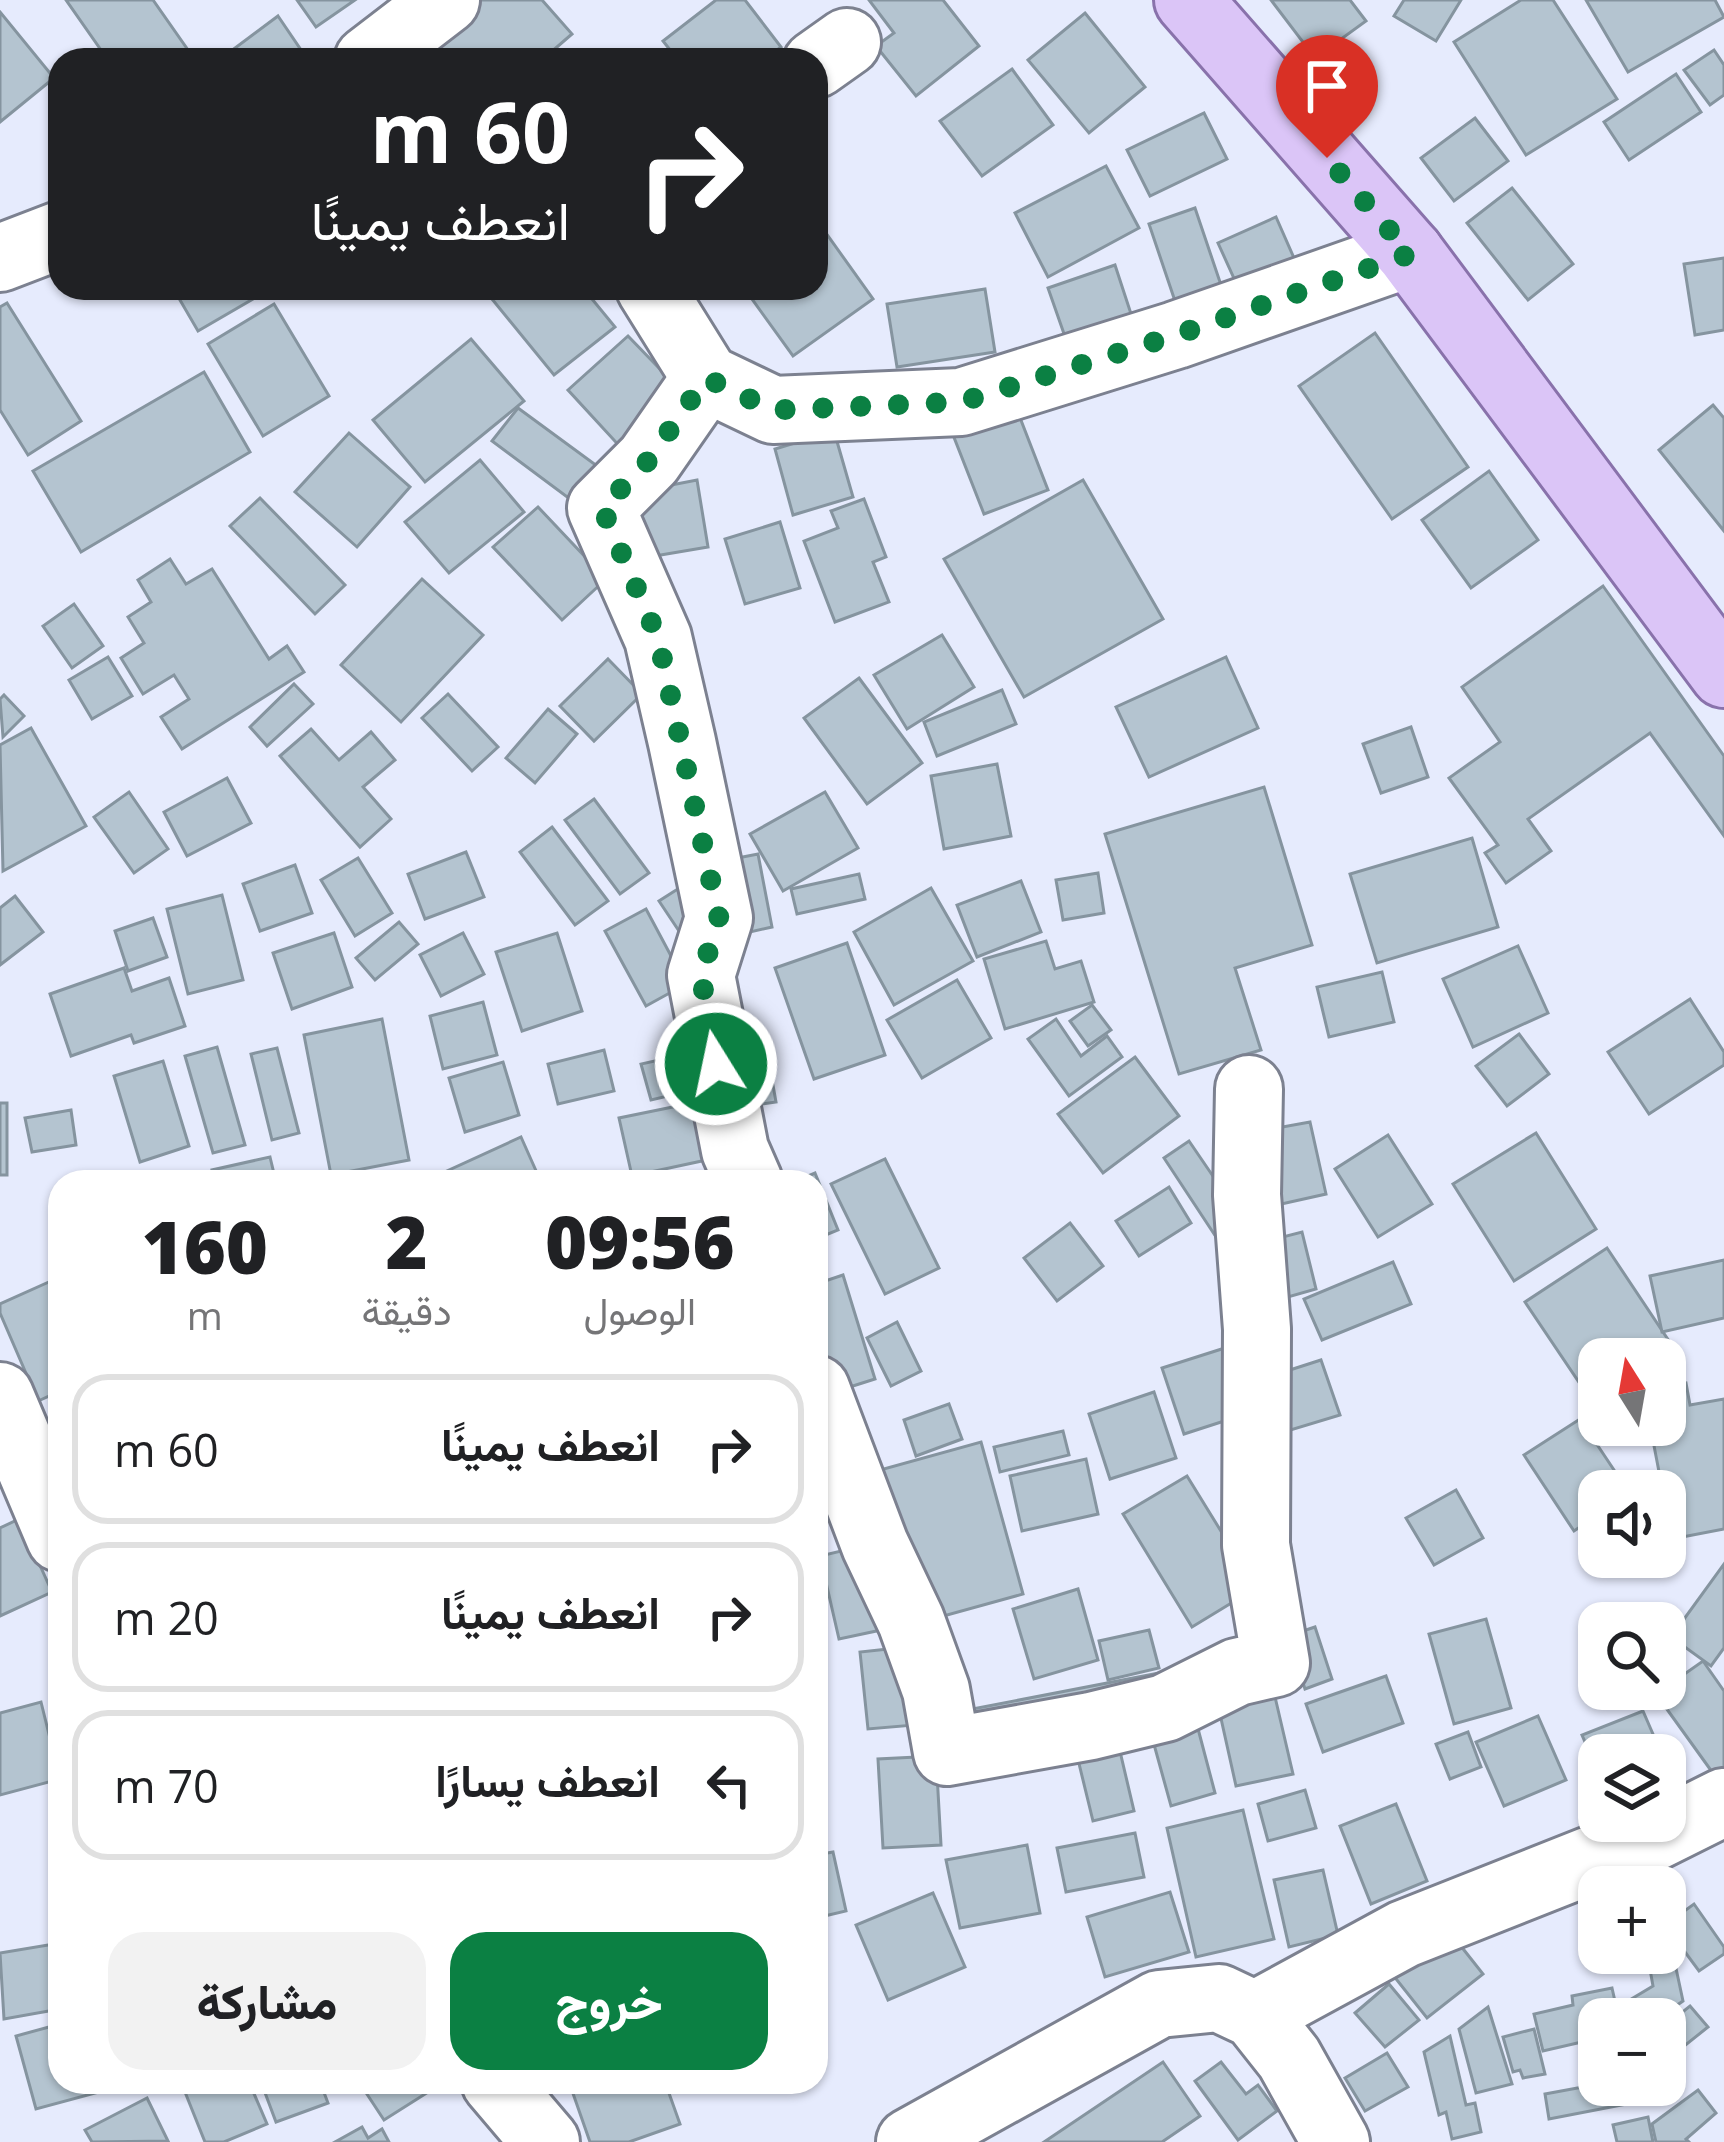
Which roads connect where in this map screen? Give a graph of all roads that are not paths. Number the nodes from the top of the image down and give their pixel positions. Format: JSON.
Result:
{"nodes":[{"id":1,"x":446,"y":0,"type":"edge"},
{"id":2,"x":1189,"y":0,"type":"edge"},
{"id":3,"x":384,"y":48,"type":"edge"},
{"id":4,"x":48,"y":240,"type":"edge"},
{"id":5,"x":1410,"y":254,"type":"junction"},
{"id":6,"x":0,"y":258,"type":"edge"},
{"id":7,"x":657,"y":300,"type":"edge"},
{"id":8,"x":706,"y":378,"type":"junction"},
{"id":9,"x":1724,"y":674,"type":"edge"},
{"id":10,"x":1249,"y":1089,"type":"dead end"},
{"id":11,"x":744,"y":1170,"type":"edge"},
{"id":12,"x":0,"y":1396,"type":"edge"},
{"id":13,"x":828,"y":1421,"type":"edge"},
{"id":14,"x":48,"y":1510,"type":"edge"},
{"id":15,"x":1724,"y":1802,"type":"edge"},
{"id":16,"x":1255,"y":2015,"type":"junction"},
{"id":17,"x":505,"y":2094,"type":"edge"},
{"id":18,"x":546,"y":2142,"type":"edge"},
{"id":19,"x":910,"y":2142,"type":"edge"},
{"id":20,"x":1336,"y":2142,"type":"edge"}],
"edges":[{"from":1,"to":3,"type":"street"},
{"from":2,"to":5,"type":"main road"},
{"from":4,"to":6,"type":"street"},
{"from":5,"to":8,"type":"street"},
{"from":5,"to":9,"type":"main road"},
{"from":7,"to":8,"type":"street"},
{"from":8,"to":11,"type":"street"},
{"from":10,"to":13,"type":"street"},
{"from":12,"to":14,"type":"street"},
{"from":15,"to":16,"type":"street"},
{"from":16,"to":19,"type":"street"},
{"from":16,"to":20,"type":"street"},
{"from":17,"to":18,"type":"street"}]}
